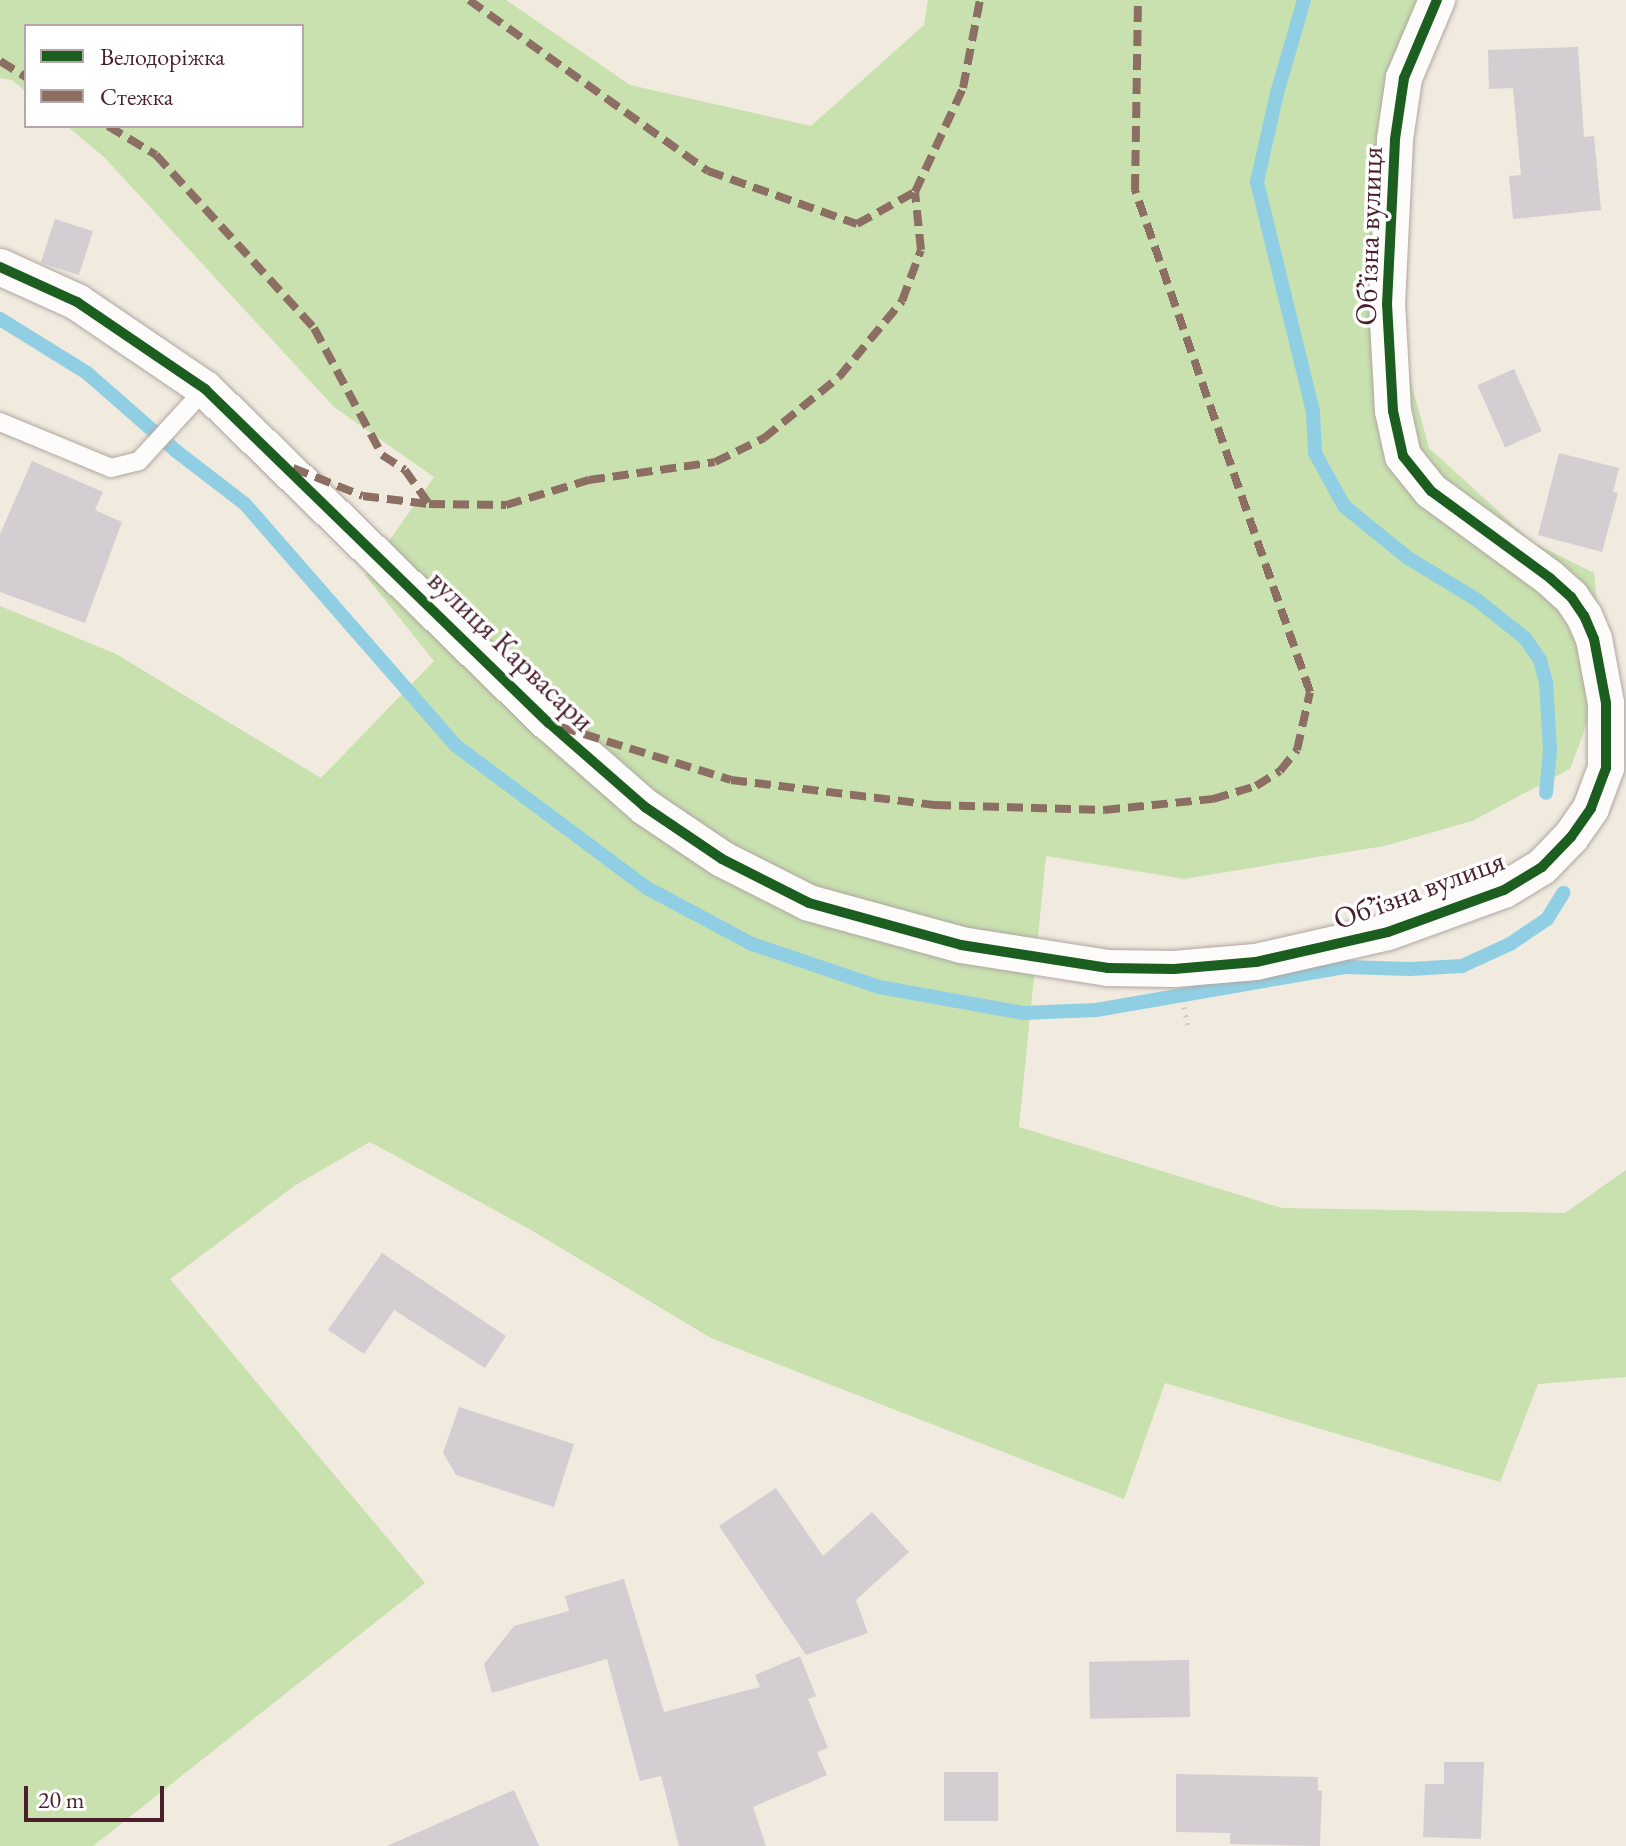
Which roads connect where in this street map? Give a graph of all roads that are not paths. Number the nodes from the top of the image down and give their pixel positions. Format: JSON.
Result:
{"nodes":[{"id":1,"x":1437,"y":0,"type":"edge"},
{"id":2,"x":0,"y":267,"type":"edge"},
{"id":3,"x":205,"y":389,"type":"junction"},
{"id":4,"x":0,"y":422,"type":"edge"},
{"id":5,"x":1047,"y":961,"type":"joint"}],
"edges":[{"from":1,"to":5,"type":"street","name":"Обʼїзна вулиця"},
{"from":2,"to":3,"type":"street","name":"вулиця Карвасари"},
{"from":3,"to":4,"type":"lane"},
{"from":3,"to":5,"type":"street","name":"вулиця Карвасари"}]}
